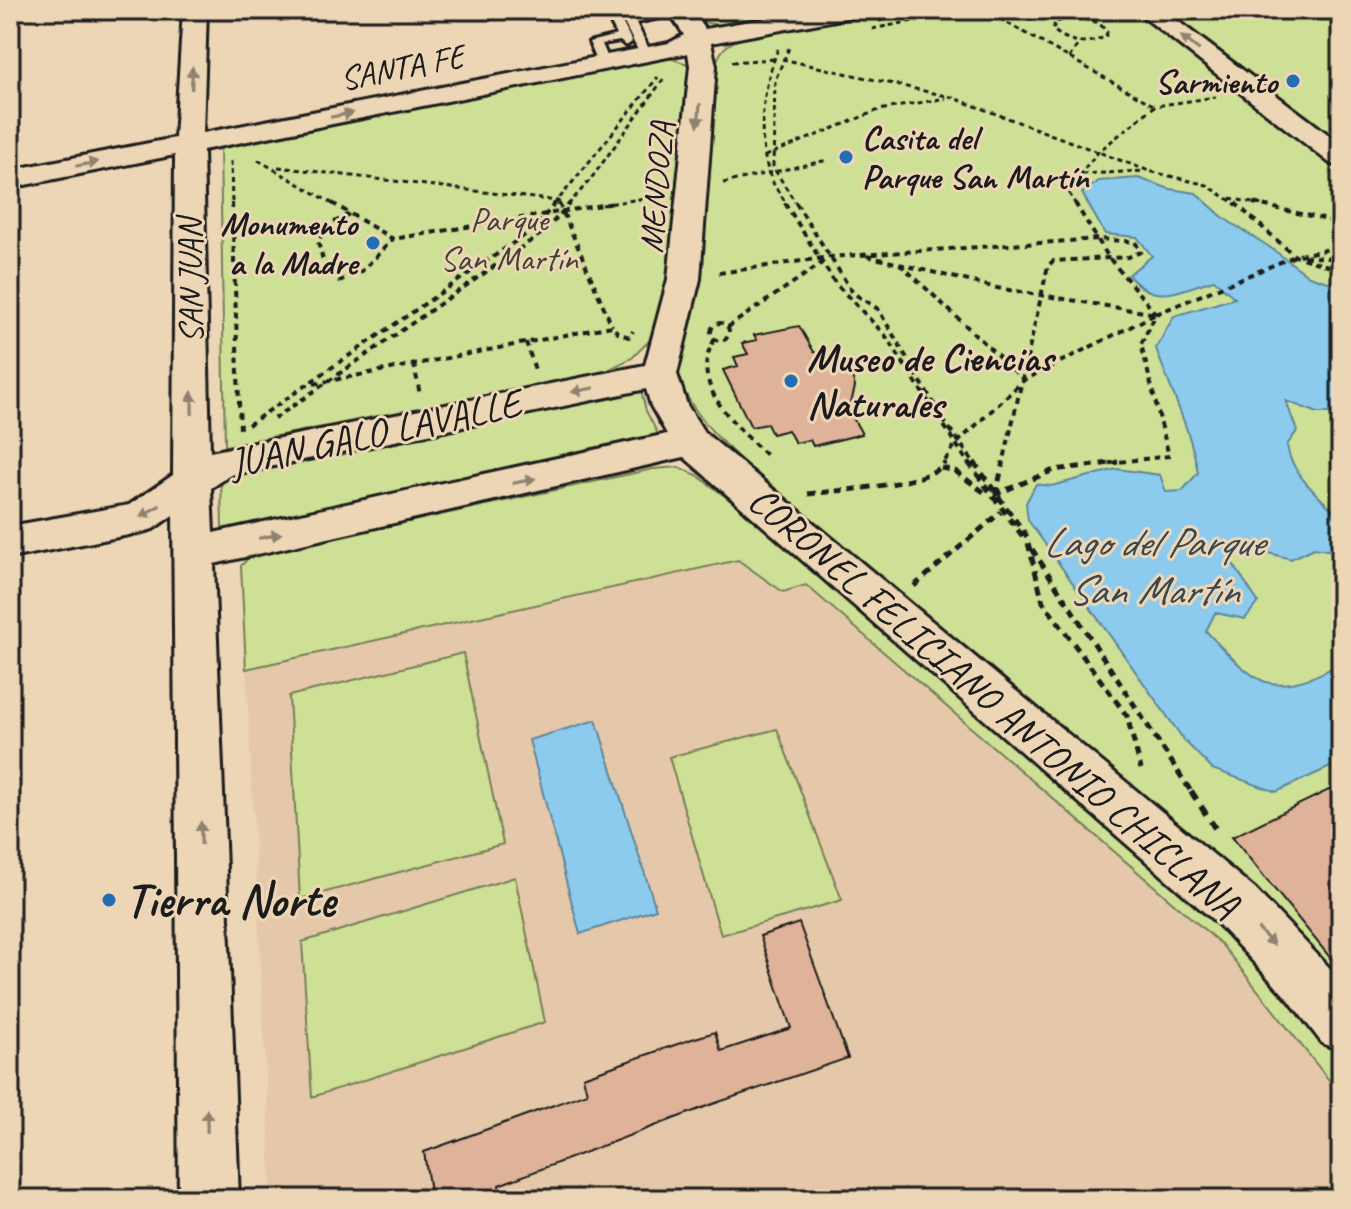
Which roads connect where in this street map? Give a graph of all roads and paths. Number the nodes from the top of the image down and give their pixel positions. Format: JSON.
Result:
{"nodes":[{"id":1,"x":195,"y":10,"type":"edge"},
{"id":2,"x":610,"y":10,"type":"edge"},
{"id":3,"x":941,"y":10,"type":"edge"},
{"id":4,"x":970,"y":10,"type":"edge"},
{"id":5,"x":984,"y":10,"type":"edge"},
{"id":6,"x":680,"y":11,"type":"edge"},
{"id":7,"x":1136,"y":15,"type":"edge"},
{"id":8,"x":862,"y":21,"type":"edge"},
{"id":9,"x":1102,"y":25,"type":"junction"},
{"id":10,"x":787,"y":41,"type":"dead end"},
{"id":11,"x":1080,"y":42,"type":"junction"},
{"id":12,"x":707,"y":44,"type":"junction"},
{"id":13,"x":793,"y":46,"type":"dead end"},
{"id":14,"x":635,"y":50,"type":"junction"},
{"id":15,"x":774,"y":58,"type":"junction"},
{"id":16,"x":1069,"y":58,"type":"junction"},
{"id":17,"x":782,"y":60,"type":"junction"},
{"id":18,"x":672,"y":65,"type":"junction"},
{"id":19,"x":1223,"y":96,"type":"dead end"},
{"id":20,"x":951,"y":97,"type":"junction"},
{"id":21,"x":1155,"y":106,"type":"junction"},
{"id":22,"x":189,"y":145,"type":"junction"},
{"id":23,"x":230,"y":148,"type":"dead end"},
{"id":24,"x":773,"y":152,"type":"junction"},
{"id":25,"x":1098,"y":152,"type":"junction"},
{"id":26,"x":244,"y":154,"type":"dead end"},
{"id":27,"x":765,"y":156,"type":"junction"},
{"id":28,"x":1341,"y":158,"type":"edge"},
{"id":29,"x":828,"y":160,"type":"dead end"},
{"id":30,"x":273,"y":166,"type":"junction"},
{"id":31,"x":1149,"y":171,"type":"junction"},
{"id":32,"x":773,"y":172,"type":"junction"},
{"id":33,"x":1081,"y":174,"type":"junction"},
{"id":34,"x":10,"y":179,"type":"edge"},
{"id":35,"x":692,"y":190,"type":"junction"},
{"id":36,"x":1229,"y":198,"type":"junction"},
{"id":37,"x":558,"y":201,"type":"junction"},
{"id":38,"x":562,"y":212,"type":"junction"},
{"id":39,"x":349,"y":214,"type":"junction"},
{"id":40,"x":547,"y":214,"type":"junction"},
{"id":41,"x":1341,"y":223,"type":"edge"},
{"id":42,"x":393,"y":239,"type":"junction"},
{"id":43,"x":1099,"y":239,"type":"junction"},
{"id":44,"x":1341,"y":247,"type":"edge"},
{"id":45,"x":862,"y":255,"type":"junction"},
{"id":46,"x":1295,"y":256,"type":"junction"},
{"id":47,"x":829,"y":257,"type":"junction"},
{"id":48,"x":1109,"y":258,"type":"junction"},
{"id":49,"x":1341,"y":259,"type":"edge"},
{"id":50,"x":821,"y":261,"type":"junction"},
{"id":51,"x":900,"y":264,"type":"junction"},
{"id":52,"x":1341,"y":270,"type":"edge"},
{"id":53,"x":684,"y":279,"type":"junction"},
{"id":54,"x":1042,"y":295,"type":"junction"},
{"id":55,"x":1156,"y":314,"type":"junction"},
{"id":56,"x":639,"y":323,"type":"dead end"},
{"id":57,"x":612,"y":326,"type":"junction"},
{"id":58,"x":728,"y":327,"type":"junction"},
{"id":59,"x":660,"y":374,"type":"junction"},
{"id":60,"x":1024,"y":380,"type":"junction"},
{"id":61,"x":328,"y":381,"type":"junction"},
{"id":62,"x":303,"y":386,"type":"junction"},
{"id":63,"x":691,"y":442,"type":"junction"},
{"id":64,"x":956,"y":444,"type":"junction"},
{"id":65,"x":941,"y":468,"type":"junction"},
{"id":66,"x":206,"y":472,"type":"junction"},
{"id":67,"x":804,"y":494,"type":"dead end"},
{"id":68,"x":992,"y":495,"type":"junction"},
{"id":69,"x":1001,"y":512,"type":"junction"},
{"id":70,"x":10,"y":542,"type":"edge"},
{"id":71,"x":1029,"y":545,"type":"junction"},
{"id":72,"x":194,"y":553,"type":"junction"},
{"id":73,"x":913,"y":587,"type":"dead end"},
{"id":74,"x":1143,"y":778,"type":"dead end"},
{"id":75,"x":1205,"y":816,"type":"dead end"},
{"id":76,"x":1332,"y":997,"type":"edge"},
{"id":77,"x":209,"y":1199,"type":"edge"}],
"edges":[{"from":22,"to":1,"type":"street","name":"SAN JUAN","one_way":true},
{"from":2,"to":14,"type":"lane"},
{"from":3,"to":8,"type":"path"},
{"from":4,"to":8,"type":"path"},
{"from":5,"to":16,"type":"path"},
{"from":6,"to":12,"type":"street"},
{"from":6,"to":14,"type":"lane"},
{"from":7,"to":9,"type":"path"},
{"from":28,"to":7,"type":"main road","one_way":true},
{"from":8,"to":12,"type":"street","name":"SANTA FE"},
{"from":9,"to":11,"type":"path"},
{"from":9,"to":11,"type":"path"},
{"from":10,"to":15,"type":"path"},
{"from":11,"to":16,"type":"path"},
{"from":12,"to":14,"type":"street","name":"SANTA FE"},
{"from":12,"to":15,"type":"path"},
{"from":12,"to":15,"type":"path"},
{"from":12,"to":15,"type":"path"},
{"from":12,"to":18,"type":"path"},
{"from":12,"to":35,"type":"street","name":"MENDOZA","one_way":true},
{"from":13,"to":17,"type":"path"},
{"from":22,"to":14,"type":"street","name":"SANTA FE","one_way":true},
{"from":15,"to":17,"type":"path"},
{"from":15,"to":27,"type":"path"},
{"from":16,"to":21,"type":"path"},
{"from":17,"to":20,"type":"path"},
{"from":17,"to":24,"type":"path"},
{"from":18,"to":37,"type":"path"},
{"from":18,"to":38,"type":"path"},
{"from":19,"to":21,"type":"path"},
{"from":20,"to":24,"type":"path"},
{"from":20,"to":25,"type":"path"},
{"from":21,"to":25,"type":"path"},
{"from":34,"to":22,"type":"street","name":"SANTA FE","one_way":true},
{"from":66,"to":22,"type":"street","name":"SAN JUAN","one_way":true},
{"from":23,"to":62,"type":"path"},
{"from":24,"to":27,"type":"path"},
{"from":24,"to":32,"type":"path"},
{"from":25,"to":31,"type":"path"},
{"from":25,"to":33,"type":"path"},
{"from":26,"to":30,"type":"path"},
{"from":27,"to":32,"type":"path"},
{"from":29,"to":32,"type":"path"},
{"from":30,"to":37,"type":"path"},
{"from":30,"to":39,"type":"path"},
{"from":31,"to":33,"type":"path"},
{"from":31,"to":36,"type":"path"},
{"from":32,"to":35,"type":"path"},
{"from":32,"to":47,"type":"path"},
{"from":32,"to":50,"type":"path"},
{"from":33,"to":43,"type":"path"},
{"from":35,"to":38,"type":"path"},
{"from":35,"to":53,"type":"street","name":"MENDOZA"},
{"from":36,"to":41,"type":"path"},
{"from":36,"to":46,"type":"path"},
{"from":37,"to":38,"type":"path"},
{"from":37,"to":40,"type":"path"},
{"from":38,"to":40,"type":"path"},
{"from":38,"to":57,"type":"path"},
{"from":38,"to":61,"type":"path"},
{"from":39,"to":42,"type":"path"},
{"from":39,"to":42,"type":"path"},
{"from":40,"to":42,"type":"path"},
{"from":40,"to":62,"type":"path"},
{"from":43,"to":45,"type":"path"},
{"from":43,"to":48,"type":"path"},
{"from":43,"to":48,"type":"path"},
{"from":44,"to":46,"type":"path"},
{"from":45,"to":47,"type":"path"},
{"from":45,"to":51,"type":"path"},
{"from":46,"to":49,"type":"path"},
{"from":46,"to":52,"type":"path"},
{"from":46,"to":55,"type":"path"},
{"from":47,"to":50,"type":"path"},
{"from":47,"to":64,"type":"path"},
{"from":48,"to":54,"type":"path"},
{"from":48,"to":55,"type":"path"},
{"from":50,"to":53,"type":"path"},
{"from":50,"to":58,"type":"path"},
{"from":50,"to":64,"type":"path"},
{"from":51,"to":54,"type":"path"},
{"from":51,"to":60,"type":"path"},
{"from":53,"to":59,"type":"street","name":"MENDOZA"},
{"from":54,"to":55,"type":"path"},
{"from":54,"to":60,"type":"path"},
{"from":55,"to":60,"type":"path"},
{"from":55,"to":68,"type":"path"},
{"from":56,"to":57,"type":"path"},
{"from":57,"to":61,"type":"path"},
{"from":58,"to":58,"type":"path"},
{"from":59,"to":63,"type":"street","name":"CORONEL FELICIANO ANTONIO CHICLANA"},
{"from":59,"to":66,"type":"street","name":"JUAN GALO LAVALLE","one_way":true},
{"from":60,"to":64,"type":"path"},
{"from":60,"to":68,"type":"path"},
{"from":61,"to":62,"type":"path"},
{"from":61,"to":66,"type":"path"},
{"from":72,"to":63,"type":"street","name":"JUAN GALO LAVALLE","one_way":true},
{"from":63,"to":76,"type":"street","name":"CORONEL FELICIANO ANTONIO CHICLANA","one_way":true},
{"from":64,"to":65,"type":"path"},
{"from":64,"to":68,"type":"path"},
{"from":65,"to":67,"type":"path"},
{"from":65,"to":68,"type":"path"},
{"from":66,"to":70,"type":"street","name":"JUAN GALO LAVALLE","one_way":true},
{"from":66,"to":72,"type":"street","name":"SAN JUAN"},
{"from":68,"to":69,"type":"path"},
{"from":68,"to":71,"type":"path"},
{"from":69,"to":71,"type":"path"},
{"from":69,"to":73,"type":"path"},
{"from":71,"to":74,"type":"path"},
{"from":71,"to":75,"type":"path"},
{"from":77,"to":72,"type":"street","name":"SAN JUAN","one_way":true}]}
